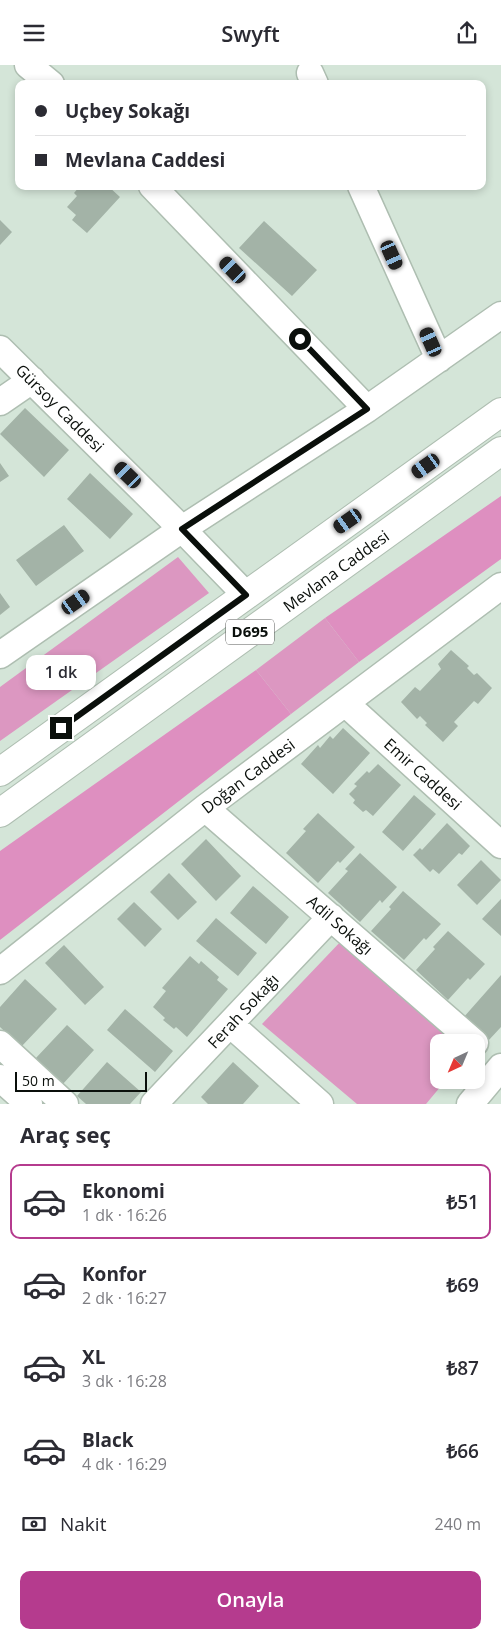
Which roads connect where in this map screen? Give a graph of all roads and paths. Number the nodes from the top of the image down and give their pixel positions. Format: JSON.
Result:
{"nodes":[{"id":1,"x":28,"y":65,"type":"edge"},
{"id":2,"x":46,"y":80,"type":"edge"},
{"id":3,"x":156,"y":190,"type":"edge"},
{"id":4,"x":363,"y":190,"type":"edge"},
{"id":5,"x":501,"y":315,"type":"edge"},
{"id":6,"x":0,"y":349,"type":"edge"},
{"id":7,"x":439,"y":359,"type":"junction"},
{"id":8,"x":32,"y":380,"type":"junction"},
{"id":9,"x":0,"y":403,"type":"edge"},
{"id":10,"x":367,"y":409,"type":"junction"},
{"id":11,"x":501,"y":412,"type":"edge"},
{"id":12,"x":501,"y":451,"type":"edge"},
{"id":13,"x":182,"y":529,"type":"junction"},
{"id":14,"x":501,"y":585,"type":"edge"},
{"id":15,"x":246,"y":595,"type":"junction"},
{"id":16,"x":0,"y":655,"type":"edge"},
{"id":17,"x":345,"y":703,"type":"junction"},
{"id":18,"x":0,"y":773,"type":"edge"},
{"id":19,"x":206,"y":808,"type":"junction"},
{"id":20,"x":0,"y":813,"type":"edge"},
{"id":21,"x":501,"y":845,"type":"edge"},
{"id":22,"x":331,"y":917,"type":"junction"},
{"id":23,"x":0,"y":971,"type":"edge"},
{"id":24,"x":230,"y":1024,"type":"junction"},
{"id":25,"x":466,"y":1034,"type":"edge"},
{"id":26,"x":0,"y":1044,"type":"edge"},
{"id":27,"x":485,"y":1051,"type":"edge"},
{"id":28,"x":501,"y":1066,"type":"edge"},
{"id":29,"x":0,"y":1078,"type":"edge"},
{"id":30,"x":29,"y":1104,"type":"edge"},
{"id":31,"x":65,"y":1104,"type":"edge"},
{"id":32,"x":154,"y":1104,"type":"edge"},
{"id":33,"x":320,"y":1104,"type":"edge"},
{"id":34,"x":470,"y":1104,"type":"edge"}],
"edges":[{"from":1,"to":2,"type":"street"},
{"from":3,"to":10,"type":"street"},
{"from":4,"to":7,"type":"street"},
{"from":5,"to":7,"type":"street"},
{"from":6,"to":8,"type":"street","name":"Gürsoy Caddesi"},
{"from":7,"to":10,"type":"street"},
{"from":8,"to":9,"type":"street"},
{"from":8,"to":13,"type":"street","name":"Gürsoy Caddesi"},
{"from":10,"to":13,"type":"street"},
{"from":11,"to":15,"type":"main road","name":"Mevlana Caddesi","number":"D695"},
{"from":12,"to":20,"type":"main road","name":"Mevlana Caddesi","number":"D695"},
{"from":13,"to":15,"type":"street","name":"Gürsoy Caddesi"},
{"from":13,"to":16,"type":"street"},
{"from":14,"to":17,"type":"street","name":"Doğan Caddesi"},
{"from":15,"to":18,"type":"main road","name":"Mevlana Caddesi","number":"D695"},
{"from":17,"to":19,"type":"street","name":"Doğan Caddesi"},
{"from":17,"to":21,"type":"street","name":"Emir Caddesi"},
{"from":19,"to":22,"type":"street","name":"Adil Sokağı"},
{"from":19,"to":23,"type":"street","name":"Doğan Caddesi"},
{"from":22,"to":24,"type":"street","name":"Ferah Sokağı"},
{"from":22,"to":25,"type":"street","name":"Adil Sokağı"},
{"from":24,"to":32,"type":"street","name":"Ferah Sokağı"},
{"from":24,"to":33,"type":"street"},
{"from":26,"to":31,"type":"street"},
{"from":27,"to":28,"type":"street","name":"Adil Sokağı"},
{"from":28,"to":34,"type":"street"},
{"from":29,"to":30,"type":"street"}]}
